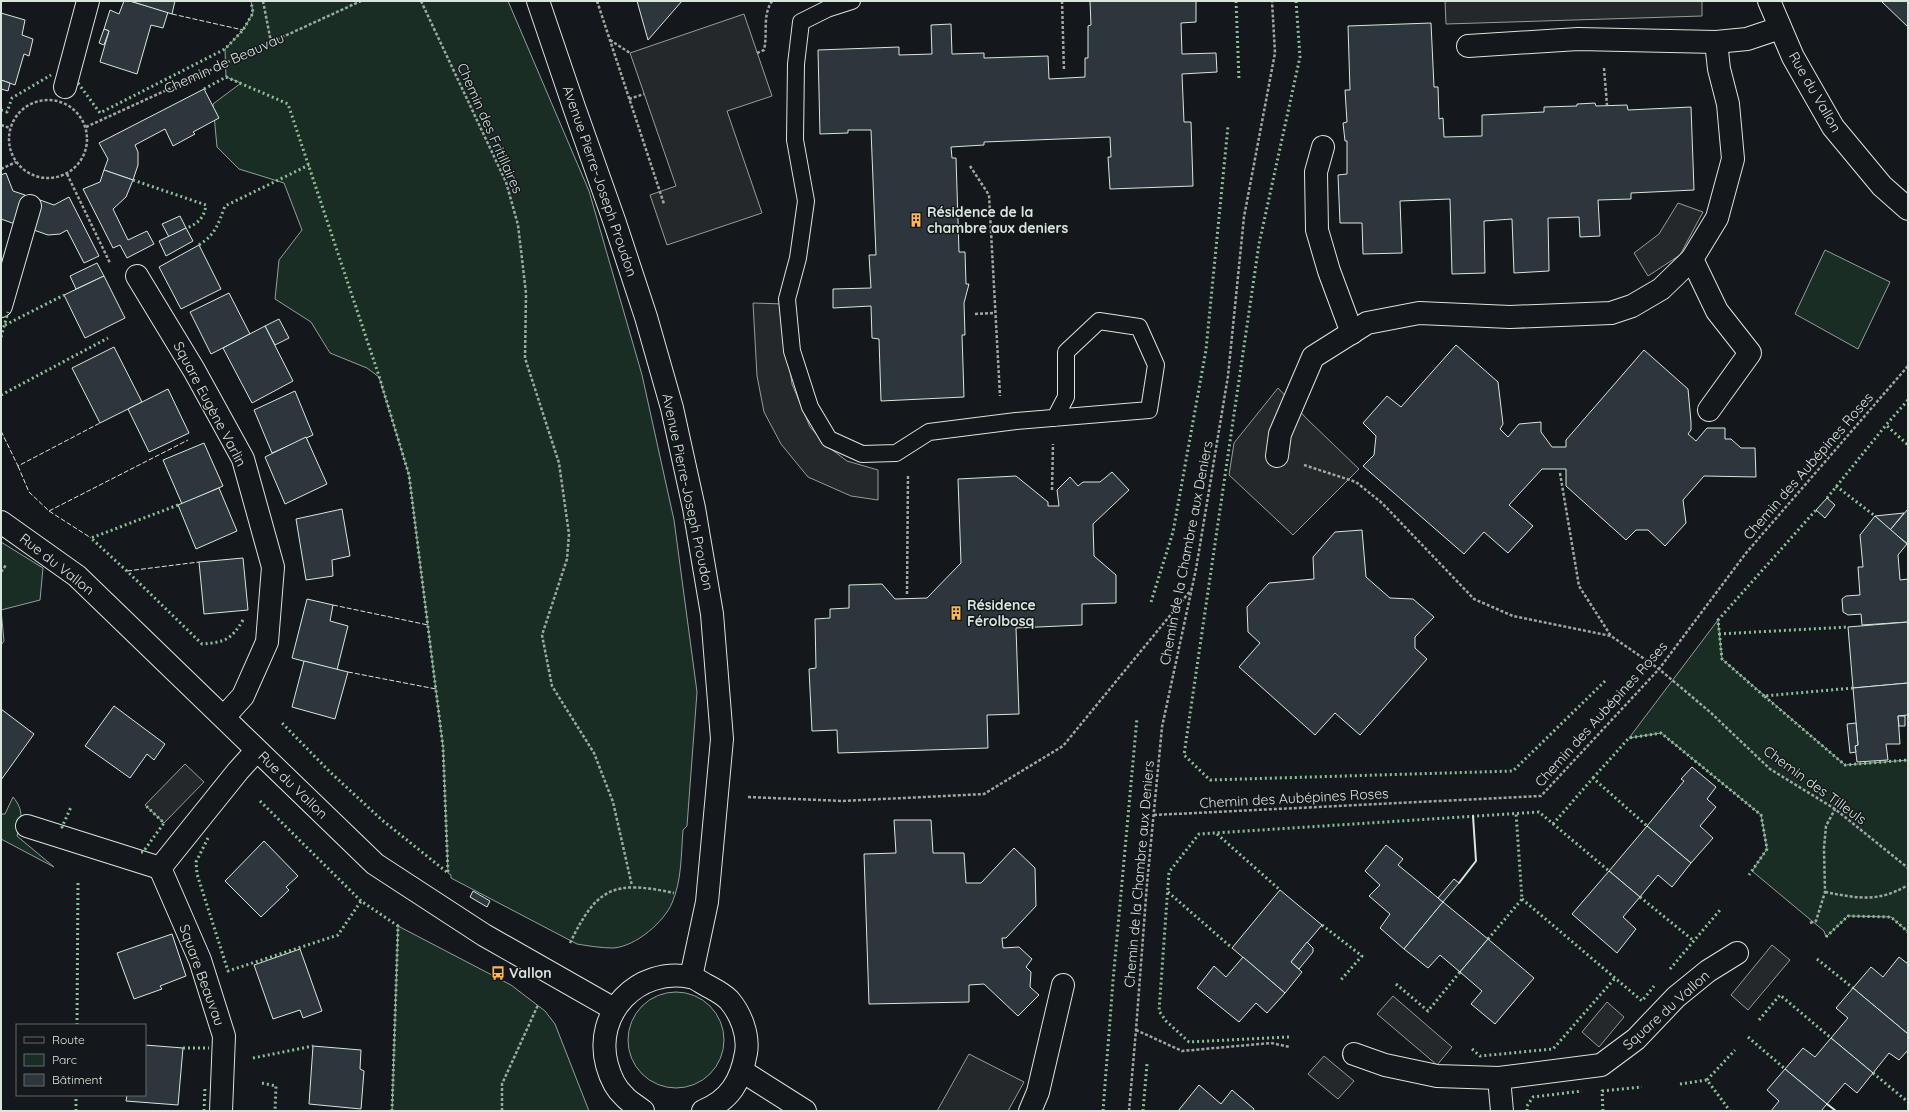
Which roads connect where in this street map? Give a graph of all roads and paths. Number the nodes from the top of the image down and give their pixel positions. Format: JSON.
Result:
{"nodes":[{"id":1,"x":88,"y":1,"type":"edge"},
{"id":2,"x":262,"y":1,"type":"edge"},
{"id":3,"x":361,"y":1,"type":"edge"},
{"id":4,"x":421,"y":1,"type":"edge"},
{"id":5,"x":538,"y":1,"type":"edge"},
{"id":6,"x":597,"y":1,"type":"edge"},
{"id":7,"x":772,"y":1,"type":"edge"},
{"id":8,"x":852,"y":1,"type":"edge"},
{"id":9,"x":1062,"y":1,"type":"edge"},
{"id":10,"x":1272,"y":1,"type":"edge"},
{"id":11,"x":1769,"y":1,"type":"edge"},
{"id":12,"x":1780,"y":28,"type":"junction"},
{"id":13,"x":609,"y":40,"type":"junction"},
{"id":14,"x":1602,"y":40,"type":"junction"},
{"id":15,"x":271,"y":42,"type":"junction"},
{"id":16,"x":1716,"y":42,"type":"junction"},
{"id":17,"x":1468,"y":46,"type":"dead end"},
{"id":18,"x":630,"y":53,"type":"dead end"},
{"id":19,"x":757,"y":53,"type":"dead end"},
{"id":20,"x":1064,"y":71,"type":"dead end"},
{"id":21,"x":63,"y":94,"type":"joint"},
{"id":22,"x":644,"y":94,"type":"dead end"},
{"id":23,"x":629,"y":99,"type":"junction"},
{"id":24,"x":1607,"y":106,"type":"dead end"},
{"id":25,"x":1,"y":125,"type":"edge"},
{"id":26,"x":10,"y":128,"type":"junction"},
{"id":27,"x":1323,"y":147,"type":"dead end"},
{"id":28,"x":16,"y":162,"type":"junction"},
{"id":29,"x":970,"y":166,"type":"dead end"},
{"id":30,"x":1,"y":169,"type":"edge"},
{"id":31,"x":30,"y":174,"type":"dead end"},
{"id":32,"x":67,"y":174,"type":"junction"},
{"id":33,"x":40,"y":177,"type":"dead end"},
{"id":34,"x":664,"y":204,"type":"dead end"},
{"id":35,"x":30,"y":206,"type":"dead end"},
{"id":36,"x":1908,"y":208,"type":"edge"},
{"id":37,"x":1692,"y":259,"type":"junction"},
{"id":38,"x":137,"y":276,"type":"joint"},
{"id":39,"x":1,"y":306,"type":"edge"},
{"id":40,"x":996,"y":313,"type":"junction"},
{"id":41,"x":975,"y":314,"type":"dead end"},
{"id":42,"x":1352,"y":333,"type":"junction"},
{"id":43,"x":1908,"y":366,"type":"edge"},
{"id":44,"x":1709,"y":410,"type":"dead end"},
{"id":45,"x":1055,"y":418,"type":"junction"},
{"id":46,"x":1002,"y":422,"type":"junction"},
{"id":47,"x":908,"y":445,"type":"junction"},
{"id":48,"x":1277,"y":456,"type":"joint"},
{"id":49,"x":1560,"y":473,"type":"dead end"},
{"id":50,"x":1052,"y":490,"type":"dead end"},
{"id":51,"x":1,"y":522,"type":"edge"},
{"id":52,"x":6,"y":565,"type":"dead end"},
{"id":53,"x":1,"y":572,"type":"edge"},
{"id":54,"x":1192,"y":590,"type":"junction"},
{"id":55,"x":907,"y":594,"type":"dead end"},
{"id":56,"x":1611,"y":636,"type":"junction"},
{"id":57,"x":1659,"y":669,"type":"junction"},
{"id":58,"x":224,"y":717,"type":"junction"},
{"id":59,"x":256,"y":751,"type":"junction"},
{"id":60,"x":748,"y":797,"type":"dead end"},
{"id":61,"x":1835,"y":809,"type":"junction"},
{"id":62,"x":1154,"y":815,"type":"junction"},
{"id":63,"x":27,"y":826,"type":"dead end"},
{"id":64,"x":160,"y":868,"type":"junction"},
{"id":65,"x":1908,"y":868,"type":"edge"},
{"id":66,"x":1908,"y":885,"type":"edge"},
{"id":67,"x":632,"y":886,"type":"junction"},
{"id":68,"x":1825,"y":892,"type":"junction"},
{"id":69,"x":674,"y":893,"type":"dead end"},
{"id":70,"x":1810,"y":923,"type":"dead end"},
{"id":71,"x":570,"y":943,"type":"dead end"},
{"id":72,"x":1737,"y":953,"type":"dead end"},
{"id":73,"x":691,"y":977,"type":"junction"},
{"id":74,"x":1063,"y":985,"type":"dead end"},
{"id":75,"x":538,"y":1005,"type":"dead end"},
{"id":76,"x":614,"y":1009,"type":"junction"},
{"id":77,"x":1136,"y":1030,"type":"junction"},
{"id":78,"x":1290,"y":1047,"type":"dead end"},
{"id":79,"x":1354,"y":1054,"type":"dead end"},
{"id":80,"x":742,"y":1071,"type":"junction"},
{"id":81,"x":1499,"y":1078,"type":"junction"},
{"id":82,"x":221,"y":1111,"type":"edge"},
{"id":83,"x":502,"y":1111,"type":"edge"},
{"id":84,"x":643,"y":1111,"type":"edge"},
{"id":85,"x":703,"y":1111,"type":"edge"},
{"id":86,"x":805,"y":1111,"type":"edge"},
{"id":87,"x":1030,"y":1111,"type":"edge"},
{"id":88,"x":1129,"y":1111,"type":"edge"},
{"id":89,"x":1502,"y":1111,"type":"edge"}],
"edges":[{"from":1,"to":21,"type":"street"},
{"from":2,"to":15,"type":"path"},
{"from":3,"to":15,"type":"path","name":"Chemin de Beauvau"},
{"from":4,"to":67,"type":"path","name":"Chemin des Fritillaires"},
{"from":5,"to":73,"type":"street","name":"Avenue Pierre-Joseph Proudon"},
{"from":6,"to":13,"type":"path"},
{"from":7,"to":19,"type":"path"},
{"from":8,"to":47,"type":"lane"},
{"from":9,"to":20,"type":"path"},
{"from":10,"to":54,"type":"path","name":"Chemin de la Chambre aux Deniers"},
{"from":11,"to":12,"type":"street","name":"Rue du Vallon"},
{"from":12,"to":16,"type":"street"},
{"from":12,"to":36,"type":"street","name":"Rue du Vallon"},
{"from":13,"to":18,"type":"path"},
{"from":13,"to":23,"type":"path"},
{"from":14,"to":16,"type":"street"},
{"from":14,"to":17,"type":"street"},
{"from":14,"to":24,"type":"path"},
{"from":15,"to":32,"type":"path","name":"Chemin de Beauvau"},
{"from":16,"to":37,"type":"street"},
{"from":21,"to":26,"type":"path"},
{"from":22,"to":23,"type":"path"},
{"from":23,"to":34,"type":"path"},
{"from":25,"to":26,"type":"path"},
{"from":26,"to":28,"type":"path"},
{"from":27,"to":42,"type":"street"},
{"from":28,"to":30,"type":"path"},
{"from":28,"to":31,"type":"path"},
{"from":29,"to":40,"type":"path"},
{"from":32,"to":33,"type":"path"},
{"from":32,"to":38,"type":"path"},
{"from":35,"to":39,"type":"street"},
{"from":37,"to":42,"type":"street"},
{"from":37,"to":44,"type":"street"},
{"from":38,"to":58,"type":"street","name":"Square Eugène Varlin"},
{"from":40,"to":41,"type":"path"},
{"from":40,"to":46,"type":"path"},
{"from":42,"to":48,"type":"street"},
{"from":43,"to":57,"type":"path","name":"Chemin des Aubépines Roses"},
{"from":45,"to":45,"type":"lane"},
{"from":45,"to":46,"type":"lane"},
{"from":45,"to":50,"type":"path"},
{"from":46,"to":47,"type":"lane"},
{"from":47,"to":55,"type":"path"},
{"from":48,"to":56,"type":"path"},
{"from":49,"to":56,"type":"path"},
{"from":51,"to":58,"type":"street","name":"Rue du Vallon"},
{"from":52,"to":53,"type":"path"},
{"from":54,"to":60,"type":"path"},
{"from":54,"to":62,"type":"path","name":"Chemin de la Chambre aux Deniers"},
{"from":56,"to":57,"type":"path","name":"Chemin des Tilleuls"},
{"from":57,"to":61,"type":"path","name":"Chemin des Tilleuls"},
{"from":57,"to":62,"type":"path","name":"Chemin des Aubépines Roses"},
{"from":58,"to":59,"type":"street","name":"Rue du Vallon"},
{"from":59,"to":64,"type":"street"},
{"from":59,"to":76,"type":"street","name":"Rue du Vallon"},
{"from":61,"to":65,"type":"path","name":"Chemin des Tilleuls"},
{"from":61,"to":68,"type":"path"},
{"from":62,"to":77,"type":"path","name":"Chemin de la Chambre aux Deniers"},
{"from":63,"to":64,"type":"street"},
{"from":64,"to":82,"type":"street","name":"Square Beauvau"},
{"from":66,"to":68,"type":"path"},
{"from":67,"to":69,"type":"path"},
{"from":67,"to":71,"type":"path"},
{"from":68,"to":70,"type":"path"},
{"from":72,"to":81,"type":"street","name":"Square du Vallon"},
{"from":73,"to":76,"type":"street"},
{"from":73,"to":80,"type":"street"},
{"from":74,"to":87,"type":"street"},
{"from":75,"to":83,"type":"path"},
{"from":76,"to":84,"type":"street"},
{"from":77,"to":78,"type":"path"},
{"from":77,"to":88,"type":"path","name":"Chemin de la Chambre aux Deniers"},
{"from":79,"to":81,"type":"street","name":"Square du Vallon"},
{"from":80,"to":85,"type":"street"},
{"from":80,"to":86,"type":"street"},
{"from":81,"to":89,"type":"street"}]}
